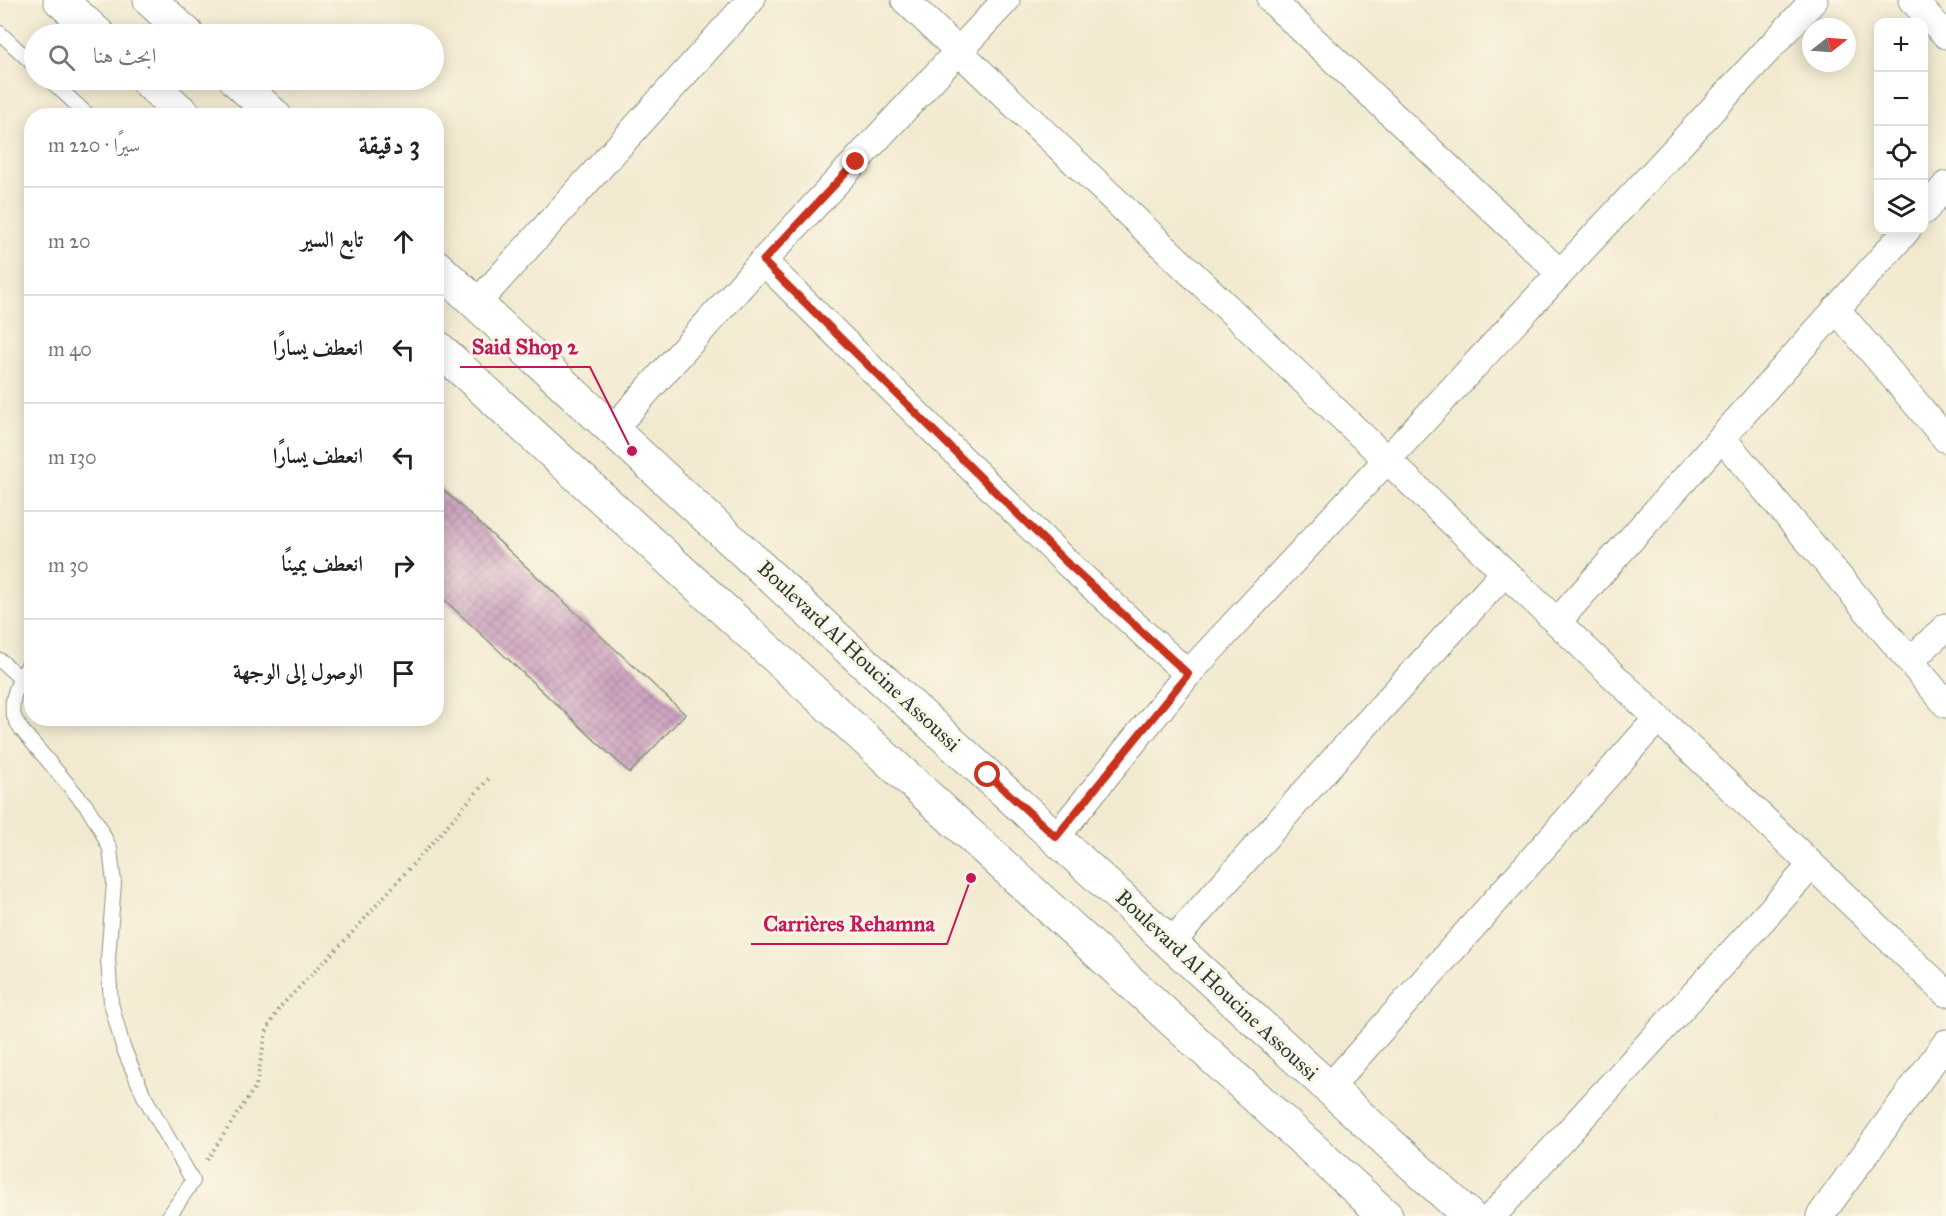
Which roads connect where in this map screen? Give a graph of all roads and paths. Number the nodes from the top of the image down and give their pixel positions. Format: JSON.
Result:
{"nodes":[{"id":1,"x":60,"y":0,"type":"edge"},
{"id":2,"x":150,"y":0,"type":"edge"},
{"id":3,"x":751,"y":0,"type":"edge"},
{"id":4,"x":905,"y":0,"type":"edge"},
{"id":5,"x":1006,"y":0,"type":"edge"},
{"id":6,"x":1271,"y":0,"type":"edge"},
{"id":7,"x":1814,"y":0,"type":"edge"},
{"id":8,"x":1912,"y":0,"type":"edge"},
{"id":9,"x":87,"y":24,"type":"edge"},
{"id":10,"x":177,"y":24,"type":"edge"},
{"id":11,"x":0,"y":33,"type":"edge"},
{"id":12,"x":1946,"y":36,"type":"edge"},
{"id":13,"x":959,"y":51,"type":"junction"},
{"id":14,"x":24,"y":56,"type":"edge"},
{"id":15,"x":61,"y":90,"type":"edge"},
{"id":16,"x":157,"y":90,"type":"edge"},
{"id":17,"x":247,"y":90,"type":"edge"},
{"id":18,"x":80,"y":108,"type":"edge"},
{"id":19,"x":177,"y":108,"type":"edge"},
{"id":20,"x":266,"y":108,"type":"edge"},
{"id":21,"x":1903,"y":234,"type":"edge"},
{"id":22,"x":763,"y":261,"type":"junction"},
{"id":23,"x":444,"y":273,"type":"edge"},
{"id":24,"x":1560,"y":273,"type":"junction"},
{"id":25,"x":477,"y":303,"type":"junction"},
{"id":26,"x":1836,"y":309,"type":"junction"},
{"id":27,"x":444,"y":353,"type":"edge"},
{"id":28,"x":614,"y":428,"type":"junction"},
{"id":29,"x":1722,"y":438,"type":"junction"},
{"id":30,"x":1946,"y":439,"type":"edge"},
{"id":31,"x":1387,"y":459,"type":"junction"},
{"id":32,"x":1505,"y":572,"type":"junction"},
{"id":33,"x":1557,"y":622,"type":"junction"},
{"id":34,"x":1946,"y":627,"type":"edge"},
{"id":35,"x":0,"y":660,"type":"edge"},
{"id":36,"x":1910,"y":661,"type":"junction"},
{"id":37,"x":24,"y":672,"type":"edge"},
{"id":38,"x":1188,"y":674,"type":"junction"},
{"id":39,"x":20,"y":678,"type":"junction"},
{"id":40,"x":1946,"y":704,"type":"edge"},
{"id":41,"x":1658,"y":718,"type":"junction"},
{"id":42,"x":491,"y":776,"type":"dead end"},
{"id":43,"x":1056,"y":837,"type":"junction"},
{"id":44,"x":1812,"y":865,"type":"junction"},
{"id":45,"x":1171,"y":943,"type":"junction"},
{"id":46,"x":1946,"y":993,"type":"edge"},
{"id":47,"x":1946,"y":1043,"type":"edge"},
{"id":48,"x":1329,"y":1088,"type":"junction"},
{"id":49,"x":194,"y":1181,"type":"junction"},
{"id":50,"x":169,"y":1216,"type":"edge"},
{"id":51,"x":1386,"y":1216,"type":"edge"},
{"id":52,"x":1469,"y":1216,"type":"edge"},
{"id":53,"x":1492,"y":1216,"type":"edge"},
{"id":54,"x":1820,"y":1216,"type":"edge"}],
"edges":[{"from":1,"to":9,"type":"street"},
{"from":2,"to":10,"type":"street"},
{"from":3,"to":25,"type":"street"},
{"from":4,"to":13,"type":"street"},
{"from":5,"to":13,"type":"street"},
{"from":6,"to":24,"type":"street"},
{"from":7,"to":24,"type":"street"},
{"from":8,"to":12,"type":"street"},
{"from":11,"to":14,"type":"lane"},
{"from":13,"to":22,"type":"street"},
{"from":13,"to":31,"type":"street"},
{"from":15,"to":18,"type":"lane"},
{"from":16,"to":19,"type":"street"},
{"from":17,"to":20,"type":"street"},
{"from":21,"to":26,"type":"street"},
{"from":22,"to":28,"type":"street"},
{"from":22,"to":38,"type":"street"},
{"from":23,"to":25,"type":"street","name":"Boulevard Al Houcine Assoussi"},
{"from":24,"to":31,"type":"street"},
{"from":25,"to":28,"type":"street","name":"Boulevard Al Houcine Assoussi"},
{"from":26,"to":29,"type":"street"},
{"from":26,"to":30,"type":"street"},
{"from":27,"to":51,"type":"street"},
{"from":28,"to":43,"type":"street","name":"Boulevard Al Houcine Assoussi"},
{"from":29,"to":33,"type":"street"},
{"from":29,"to":36,"type":"street"},
{"from":31,"to":32,"type":"street"},
{"from":31,"to":38,"type":"street"},
{"from":32,"to":33,"type":"street"},
{"from":32,"to":45,"type":"street"},
{"from":33,"to":41,"type":"street"},
{"from":34,"to":36,"type":"street"},
{"from":35,"to":39,"type":"lane"},
{"from":36,"to":40,"type":"street"},
{"from":37,"to":39,"type":"lane"},
{"from":38,"to":43,"type":"street"},
{"from":39,"to":49,"type":"lane"},
{"from":41,"to":44,"type":"street"},
{"from":41,"to":48,"type":"street"},
{"from":42,"to":49,"type":"path"},
{"from":43,"to":45,"type":"street","name":"Boulevard Al Houcine Assoussi"},
{"from":44,"to":46,"type":"street"},
{"from":44,"to":53,"type":"street"},
{"from":45,"to":48,"type":"street","name":"Boulevard Al Houcine Assoussi"},
{"from":47,"to":54,"type":"street"},
{"from":48,"to":52,"type":"street","name":"Boulevard Al Houcine Assoussi"},
{"from":49,"to":50,"type":"lane"}]}
